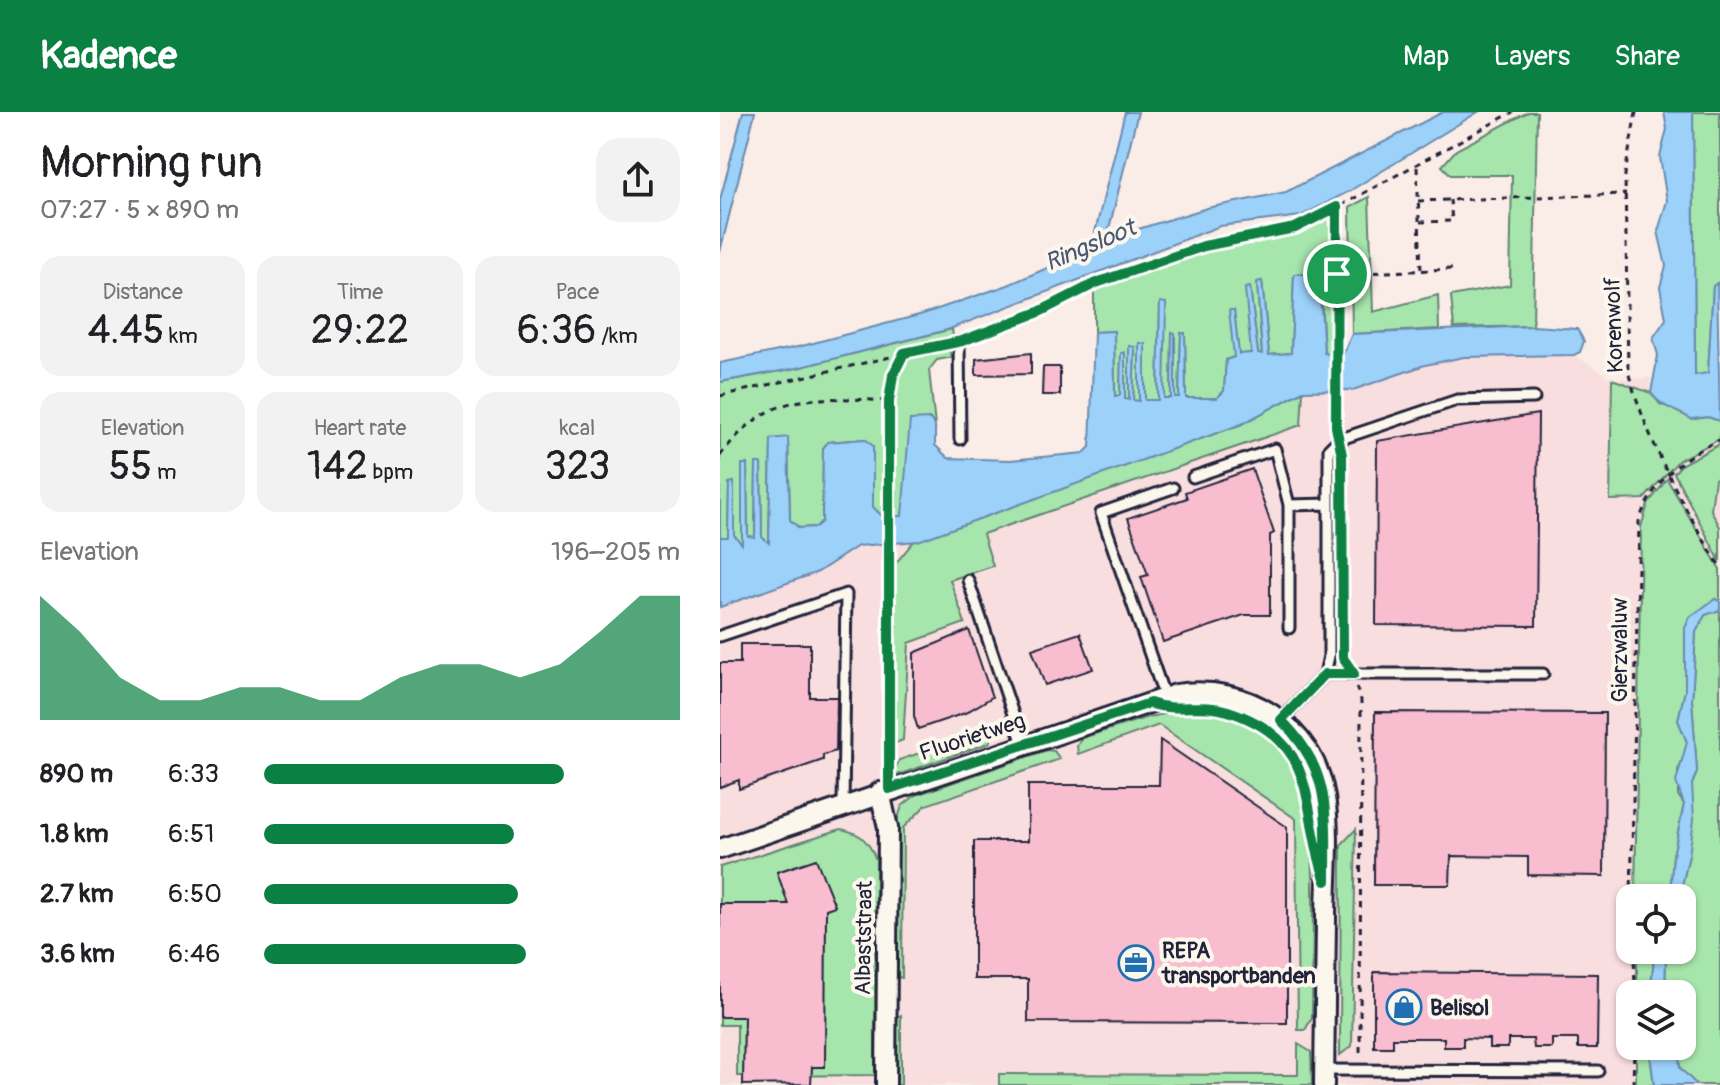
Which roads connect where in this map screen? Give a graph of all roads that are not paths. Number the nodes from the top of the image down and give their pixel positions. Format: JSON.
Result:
{"nodes":[{"id":1,"x":959,"y":342,"type":"road end"},
{"id":2,"x":1534,"y":398,"type":"dead end"},
{"id":3,"x":960,"y":439,"type":"dead end"},
{"id":4,"x":1193,"y":477,"type":"dead end"},
{"id":5,"x":1173,"y":488,"type":"dead end"},
{"id":6,"x":1329,"y":504,"type":"junction"},
{"id":7,"x":1289,"y":505,"type":"junction"},
{"id":8,"x":968,"y":580,"type":"dead end"},
{"id":9,"x":1289,"y":628,"type":"dead end"},
{"id":10,"x":720,"y":636,"type":"edge"},
{"id":11,"x":1325,"y":674,"type":"junction"},
{"id":12,"x":1543,"y":674,"type":"dead end"},
{"id":13,"x":1165,"y":698,"type":"junction"},
{"id":14,"x":1281,"y":720,"type":"junction"},
{"id":15,"x":1023,"y":744,"type":"junction"},
{"id":16,"x":885,"y":791,"type":"junction"},
{"id":17,"x":843,"y":805,"type":"junction"},
{"id":18,"x":720,"y":849,"type":"edge"},
{"id":19,"x":1598,"y":1071,"type":"dead end"},
{"id":20,"x":1324,"y":1077,"type":"edge"},
{"id":21,"x":886,"y":1085,"type":"edge"}],
"edges":[{"from":1,"to":3,"type":"lane"},
{"from":2,"to":6,"type":"lane"},
{"from":4,"to":7,"type":"lane"},
{"from":5,"to":13,"type":"lane"},
{"from":6,"to":7,"type":"lane"},
{"from":6,"to":11,"type":"lane"},
{"from":7,"to":9,"type":"lane"},
{"from":8,"to":15,"type":"lane"},
{"from":10,"to":17,"type":"lane"},
{"from":11,"to":12,"type":"lane"},
{"from":11,"to":14,"type":"lane"},
{"from":13,"to":14,"type":"street","name":"Fluorietweg"},
{"from":13,"to":15,"type":"street","name":"Fluorietweg"},
{"from":14,"to":20,"type":"street","name":"Fluorietweg"},
{"from":15,"to":16,"type":"street","name":"Fluorietweg"},
{"from":16,"to":17,"type":"street","name":"Fluorietweg"},
{"from":16,"to":21,"type":"street","name":"Albaststraat"},
{"from":17,"to":18,"type":"street","name":"Fluorietweg"},
{"from":19,"to":20,"type":"lane","name":"Fluorietweg"}]}
